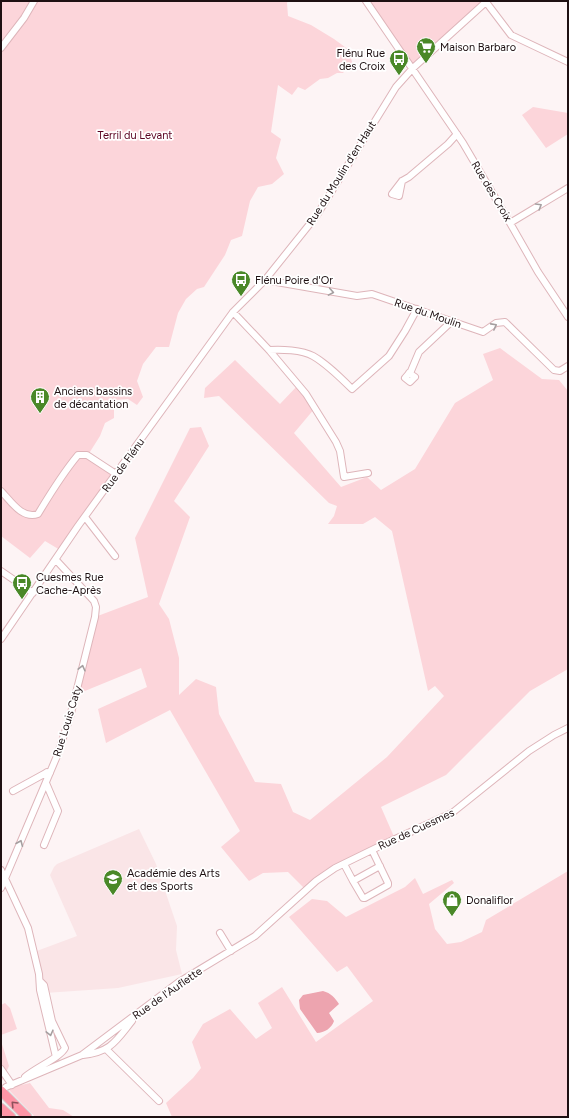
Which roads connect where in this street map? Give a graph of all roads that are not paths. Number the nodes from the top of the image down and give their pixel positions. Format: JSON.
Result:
{"nodes":[{"id":1,"x":34,"y":1,"type":"edge"},
{"id":2,"x":366,"y":1,"type":"edge"},
{"id":3,"x":487,"y":2,"type":"edge"},
{"id":4,"x":1,"y":48,"type":"edge"},
{"id":5,"x":568,"y":62,"type":"edge"},
{"id":6,"x":413,"y":68,"type":"junction"},
{"id":7,"x":457,"y":134,"type":"junction"},
{"id":8,"x":402,"y":181,"type":"dead end"},
{"id":9,"x":568,"y":188,"type":"edge"},
{"id":10,"x":510,"y":223,"type":"junction"},
{"id":11,"x":265,"y":280,"type":"junction"},
{"id":12,"x":416,"y":309,"type":"junction"},
{"id":13,"x":233,"y":312,"type":"junction"},
{"id":14,"x":568,"y":317,"type":"edge"},
{"id":15,"x":452,"y":321,"type":"junction"},
{"id":16,"x":269,"y":350,"type":"junction"},
{"id":17,"x":568,"y":366,"type":"edge"},
{"id":18,"x":409,"y":373,"type":"dead end"},
{"id":19,"x":161,"y":412,"type":"joint"},
{"id":20,"x":368,"y":473,"type":"dead end"},
{"id":21,"x":116,"y":474,"type":"junction"},
{"id":22,"x":1,"y":490,"type":"edge"},
{"id":23,"x":85,"y":517,"type":"junction"},
{"id":24,"x":115,"y":556,"type":"dead end"},
{"id":25,"x":56,"y":560,"type":"junction"},
{"id":26,"x":1,"y":571,"type":"edge"},
{"id":27,"x":67,"y":572,"type":"junction"},
{"id":28,"x":89,"y":590,"type":"dead end"},
{"id":29,"x":33,"y":593,"type":"junction"},
{"id":30,"x":1,"y":639,"type":"edge"},
{"id":31,"x":568,"y":728,"type":"edge"},
{"id":32,"x":50,"y":773,"type":"junction"},
{"id":33,"x":46,"y":783,"type":"junction"},
{"id":34,"x":14,"y":790,"type":"dead end"},
{"id":35,"x":44,"y":845,"type":"dead end"},
{"id":36,"x":372,"y":850,"type":"junction"},
{"id":37,"x":344,"y":864,"type":"junction"},
{"id":38,"x":380,"y":866,"type":"junction"},
{"id":39,"x":1,"y":870,"type":"edge"},
{"id":40,"x":5,"y":878,"type":"junction"},
{"id":41,"x":316,"y":881,"type":"joint"},
{"id":42,"x":353,"y":881,"type":"junction"},
{"id":43,"x":1,"y":888,"type":"edge"},
{"id":44,"x":220,"y":933,"type":"dead end"},
{"id":45,"x":231,"y":951,"type":"junction"},
{"id":46,"x":40,"y":981,"type":"junction"},
{"id":47,"x":137,"y":1014,"type":"junction"},
{"id":48,"x":106,"y":1049,"type":"junction"},
{"id":49,"x":82,"y":1055,"type":"junction"},
{"id":50,"x":56,"y":1057,"type":"junction"},
{"id":51,"x":2,"y":1069,"type":"edge"},
{"id":52,"x":22,"y":1080,"type":"junction"},
{"id":53,"x":12,"y":1085,"type":"junction"},
{"id":54,"x":3,"y":1089,"type":"edge"},
{"id":55,"x":159,"y":1101,"type":"dead end"},
{"id":56,"x":1,"y":1108,"type":"edge"},
{"id":57,"x":11,"y":1117,"type":"edge"},
{"id":58,"x":27,"y":1117,"type":"edge"}],
"edges":[{"from":1,"to":4,"type":"street"},
{"from":2,"to":6,"type":"street","name":"Rue des Croix"},
{"from":3,"to":5,"type":"street"},
{"from":3,"to":6,"type":"street","name":"Rue du Moulin d'en Haut"},
{"from":6,"to":7,"type":"street","name":"Rue des Croix"},
{"from":6,"to":11,"type":"street","name":"Rue du Moulin d'en Haut"},
{"from":7,"to":8,"type":"street"},
{"from":7,"to":10,"type":"street","name":"Rue des Croix"},
{"from":10,"to":9,"type":"street","one_way":true},
{"from":10,"to":14,"type":"street","name":"Rue des Croix"},
{"from":11,"to":12,"type":"street","name":"Rue du Moulin","one_way":true},
{"from":11,"to":13,"type":"street","name":"Rue du Moulin d'en Haut"},
{"from":12,"to":15,"type":"street","name":"Rue du Moulin"},
{"from":12,"to":16,"type":"street"},
{"from":13,"to":16,"type":"street"},
{"from":13,"to":19,"type":"street","name":"Rue du Moulin d'en Haut"},
{"from":15,"to":17,"type":"street","name":"Rue du Moulin","one_way":true},
{"from":15,"to":18,"type":"street"},
{"from":16,"to":20,"type":"street"},
{"from":19,"to":21,"type":"street","name":"Rue de Flénu"},
{"from":21,"to":22,"type":"street"},
{"from":21,"to":23,"type":"street","name":"Rue de Flénu"},
{"from":23,"to":24,"type":"street"},
{"from":23,"to":25,"type":"street","name":"Rue de Flénu"},
{"from":25,"to":27,"type":"street","name":"Rue Louis Caty"},
{"from":25,"to":29,"type":"street","name":"Rue de Flénu"},
{"from":26,"to":29,"type":"street"},
{"from":27,"to":28,"type":"street"},
{"from":32,"to":27,"type":"street","name":"Rue Louis Caty","one_way":true},
{"from":29,"to":30,"type":"street","name":"Rue de Flénu"},
{"from":31,"to":36,"type":"street","name":"Rue de Cuesmes"},
{"from":32,"to":33,"type":"street","name":"Rue Louis Caty"},
{"from":32,"to":34,"type":"street"},
{"from":33,"to":35,"type":"street"},
{"from":40,"to":33,"type":"street","name":"Rue Louis Caty","one_way":true},
{"from":36,"to":37,"type":"street","name":"Rue de Cuesmes"},
{"from":36,"to":38,"type":"street"},
{"from":37,"to":41,"type":"street","name":"Rue de Cuesmes"},
{"from":37,"to":42,"type":"street"},
{"from":38,"to":42,"type":"street"},
{"from":38,"to":42,"type":"street"},
{"from":39,"to":40,"type":"street"},
{"from":40,"to":43,"type":"street","name":"Rue Louis Caty"},
{"from":40,"to":46,"type":"street"},
{"from":41,"to":45,"type":"street","name":"Rue de l'Auflette"},
{"from":44,"to":45,"type":"street"},
{"from":45,"to":47,"type":"street","name":"Rue de l'Auflette"},
{"from":46,"to":50,"type":"street","one_way":true},
{"from":46,"to":50,"type":"street"},
{"from":47,"to":48,"type":"street"},
{"from":47,"to":49,"type":"street","name":"Rue de l'Auflette"},
{"from":48,"to":49,"type":"street"},
{"from":48,"to":55,"type":"street"},
{"from":49,"to":52,"type":"street","name":"Rue de l'Auflette"},
{"from":50,"to":52,"type":"street"},
{"from":51,"to":53,"type":"street"},
{"from":52,"to":53,"type":"street","name":"Rue de l'Auflette"},
{"from":53,"to":54,"type":"street","name":"Rue de l'Auflette"},
{"from":58,"to":54,"type":"highway","one_way":true},
{"from":56,"to":57,"type":"highway"}]}
